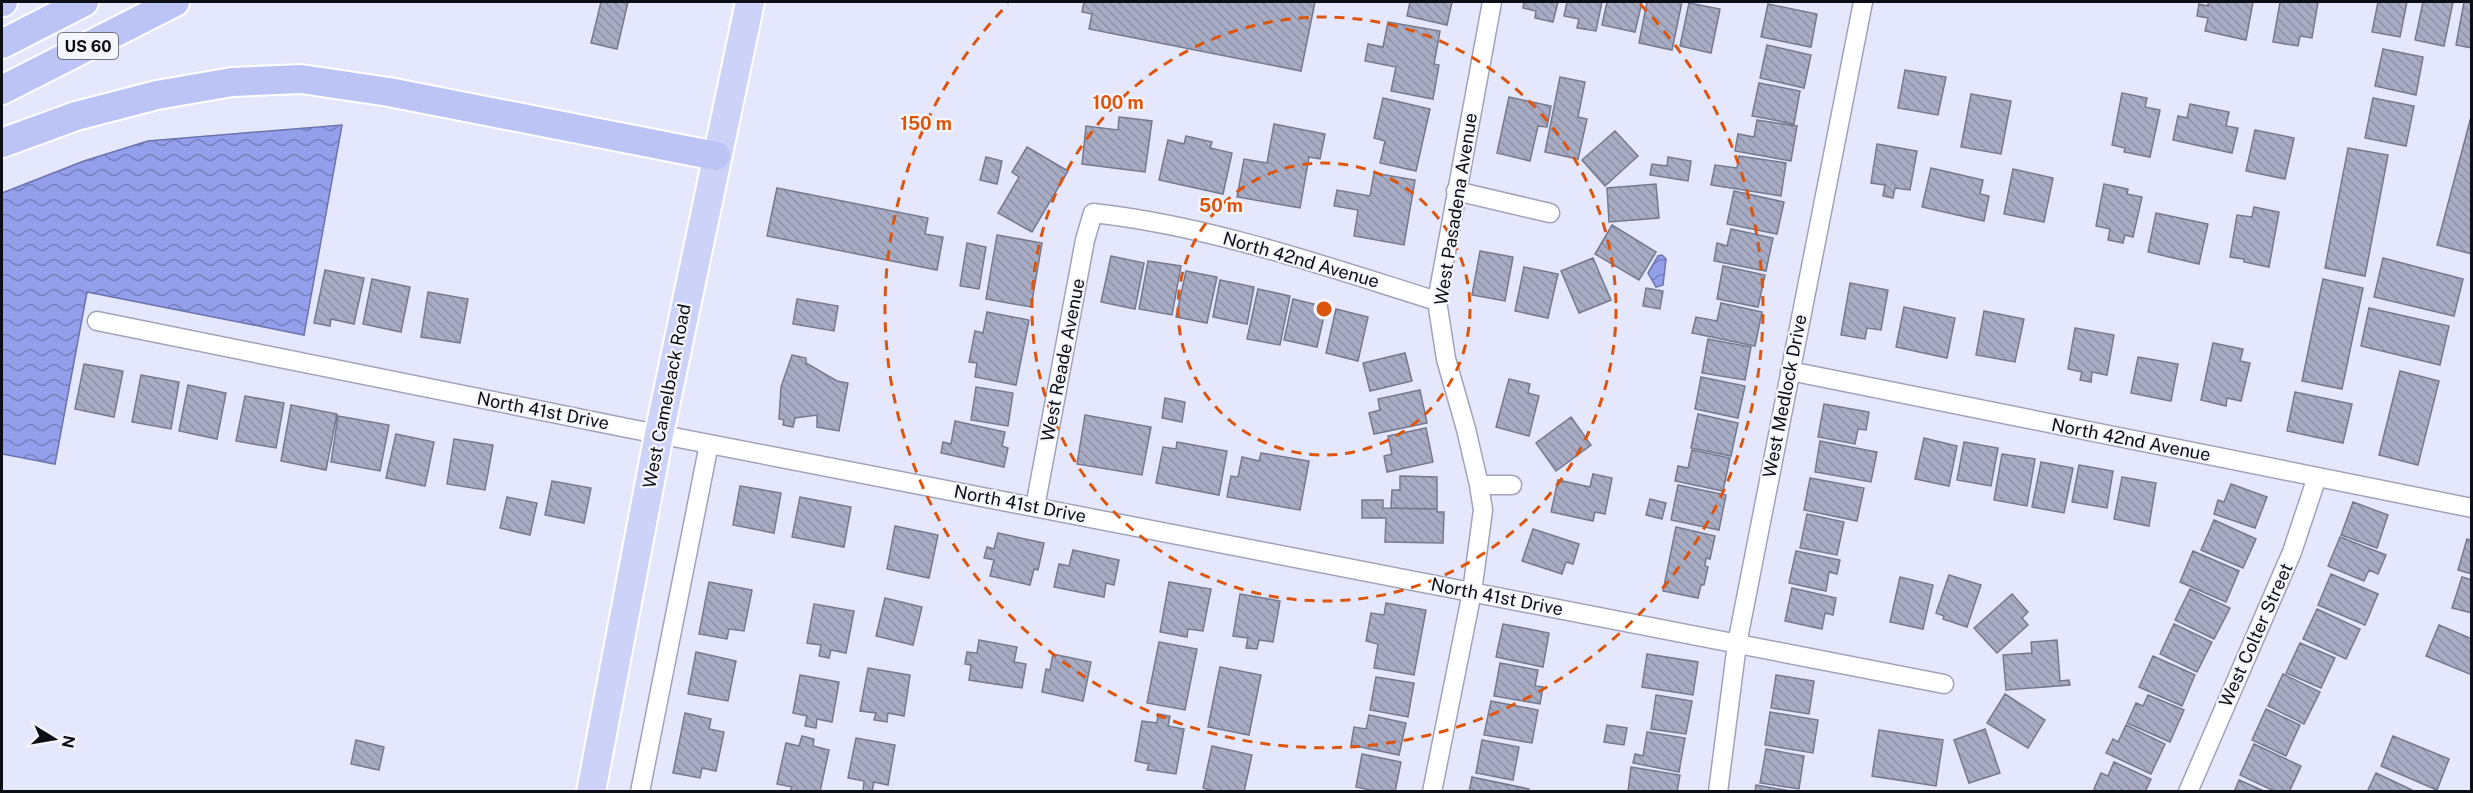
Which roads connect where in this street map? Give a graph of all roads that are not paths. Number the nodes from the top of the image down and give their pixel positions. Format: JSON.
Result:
{"nodes":[{"id":1,"x":84,"y":2,"type":"edge"},
{"id":2,"x":175,"y":2,"type":"edge"},
{"id":3,"x":750,"y":2,"type":"edge"},
{"id":4,"x":1492,"y":2,"type":"edge"},
{"id":5,"x":1863,"y":2,"type":"edge"},
{"id":6,"x":2,"y":45,"type":"edge"},
{"id":7,"x":2,"y":90,"type":"edge"},
{"id":8,"x":2,"y":143,"type":"edge"},
{"id":9,"x":716,"y":156,"type":"junction"},
{"id":10,"x":1456,"y":191,"type":"junction"},
{"id":11,"x":1093,"y":213,"type":"joint"},
{"id":12,"x":1550,"y":213,"type":"dead end"},
{"id":13,"x":1437,"y":301,"type":"junction"},
{"id":14,"x":97,"y":321,"type":"dead end"},
{"id":15,"x":1790,"y":371,"type":"junction"},
{"id":16,"x":659,"y":434,"type":"junction"},
{"id":17,"x":709,"y":444,"type":"junction"},
{"id":18,"x":2317,"y":477,"type":"junction"},
{"id":19,"x":1479,"y":485,"type":"junction"},
{"id":20,"x":1512,"y":485,"type":"dead end"},
{"id":21,"x":1035,"y":507,"type":"junction"},
{"id":22,"x":2472,"y":508,"type":"edge"},
{"id":23,"x":1472,"y":592,"type":"junction"},
{"id":24,"x":1737,"y":644,"type":"junction"},
{"id":25,"x":1944,"y":684,"type":"dead end"},
{"id":26,"x":591,"y":792,"type":"edge"},
{"id":27,"x":640,"y":792,"type":"edge"},
{"id":28,"x":1432,"y":792,"type":"edge"},
{"id":29,"x":1718,"y":792,"type":"edge"},
{"id":30,"x":2188,"y":792,"type":"edge"}],
"edges":[{"from":1,"to":6,"type":"highway","number":"US 60"},
{"from":2,"to":7,"type":"highway","number":"US 60"},
{"from":3,"to":9,"type":"main road","name":"West Camelback Road"},
{"from":4,"to":10,"type":"street","name":"West Pasadena Avenue"},
{"from":5,"to":15,"type":"street","name":"West Medlock Drive"},
{"from":8,"to":9,"type":"highway"},
{"from":9,"to":16,"type":"main road","name":"West Camelback Road"},
{"from":10,"to":12,"type":"street"},
{"from":10,"to":13,"type":"street","name":"West Pasadena Avenue"},
{"from":11,"to":13,"type":"street","name":"North 42nd Avenue"},
{"from":11,"to":21,"type":"street","name":"West Reade Avenue"},
{"from":13,"to":19,"type":"street","name":"West Pasadena Avenue"},
{"from":14,"to":16,"type":"street","name":"North 41st Drive"},
{"from":15,"to":18,"type":"street","name":"North 42nd Avenue"},
{"from":15,"to":24,"type":"street","name":"West Medlock Drive"},
{"from":16,"to":17,"type":"street","name":"North 41st Drive"},
{"from":16,"to":26,"type":"main road","name":"West Camelback Road"},
{"from":17,"to":21,"type":"street","name":"North 41st Drive"},
{"from":17,"to":27,"type":"street"},
{"from":18,"to":22,"type":"street","name":"North 42nd Avenue"},
{"from":18,"to":30,"type":"street","name":"West Colter Street"},
{"from":19,"to":20,"type":"street"},
{"from":19,"to":23,"type":"street","name":"West Pasadena Avenue"},
{"from":21,"to":23,"type":"street","name":"North 41st Drive"},
{"from":23,"to":24,"type":"street","name":"North 41st Drive"},
{"from":23,"to":28,"type":"street","name":"West Pasadena Avenue"},
{"from":24,"to":25,"type":"street","name":"North 41st Drive"},
{"from":24,"to":29,"type":"street","name":"West Medlock Drive"}]}
